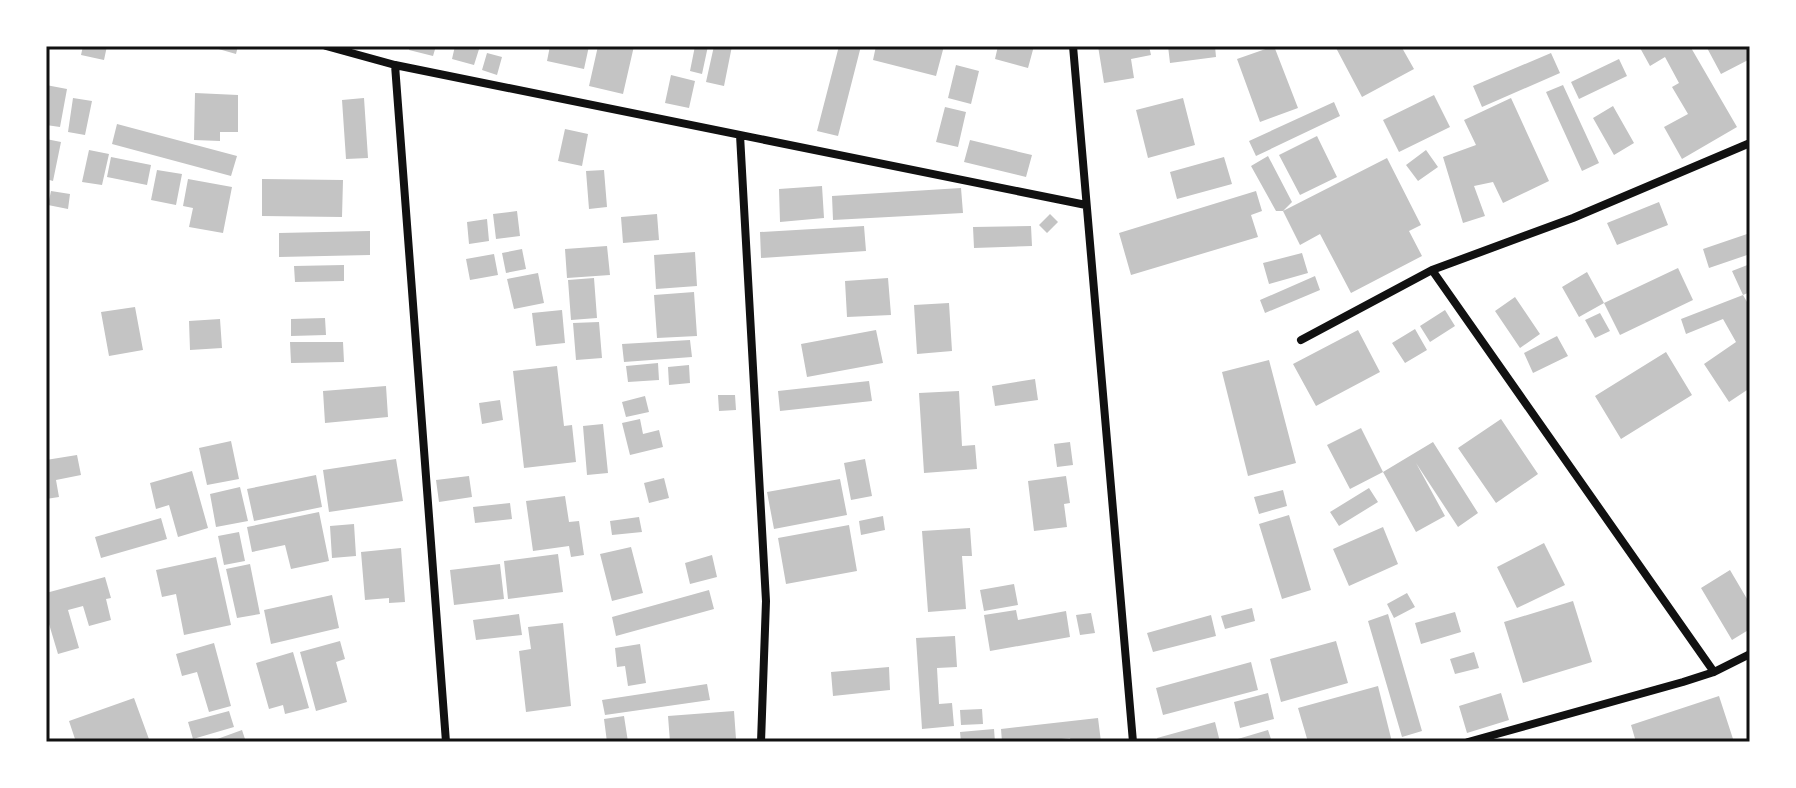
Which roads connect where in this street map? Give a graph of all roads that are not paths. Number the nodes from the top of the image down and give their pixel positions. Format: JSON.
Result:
{"nodes":[{"id":1,"x":326,"y":46,"type":"edge"},
{"id":2,"x":1073,"y":46,"type":"edge"},
{"id":3,"x":395,"y":65,"type":"junction"},
{"id":4,"x":740,"y":135,"type":"junction"},
{"id":5,"x":1748,"y":147,"type":"edge"},
{"id":6,"x":1086,"y":205,"type":"junction"},
{"id":7,"x":1432,"y":270,"type":"junction"},
{"id":8,"x":1301,"y":340,"type":"dead end"},
{"id":9,"x":1750,"y":654,"type":"edge"},
{"id":10,"x":1714,"y":672,"type":"junction"},
{"id":11,"x":446,"y":742,"type":"edge"},
{"id":12,"x":761,"y":742,"type":"edge"},
{"id":13,"x":1133,"y":742,"type":"edge"},
{"id":14,"x":1468,"y":742,"type":"edge"}],
"edges":[{"from":1,"to":3,"type":"street"},
{"from":2,"to":6,"type":"street"},
{"from":3,"to":4,"type":"street"},
{"from":3,"to":11,"type":"street"},
{"from":4,"to":6,"type":"street"},
{"from":4,"to":12,"type":"street"},
{"from":5,"to":7,"type":"street"},
{"from":6,"to":13,"type":"street"},
{"from":7,"to":8,"type":"street"},
{"from":7,"to":10,"type":"street"},
{"from":9,"to":10,"type":"street"},
{"from":10,"to":14,"type":"street"}]}
